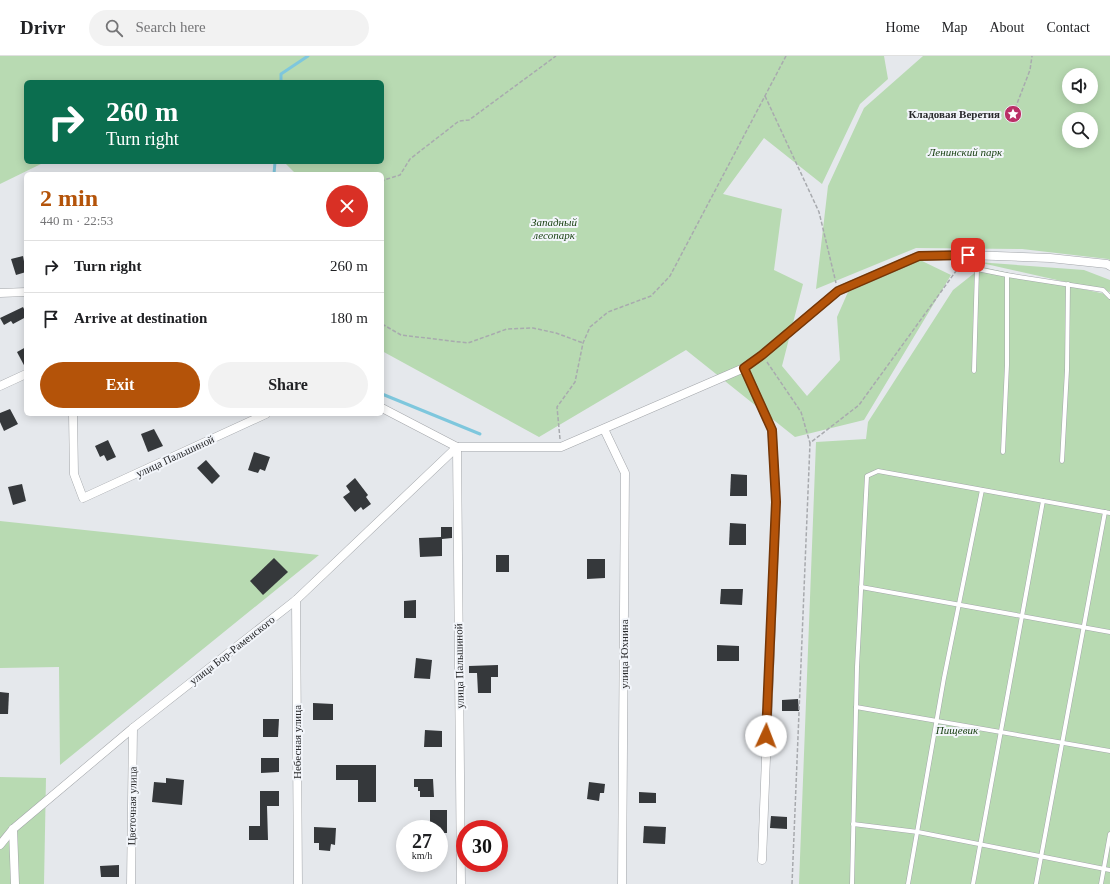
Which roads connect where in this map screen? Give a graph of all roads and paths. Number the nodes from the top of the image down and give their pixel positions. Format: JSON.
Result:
{"nodes":[{"id":1,"x":556,"y":56,"type":"edge"},
{"id":2,"x":786,"y":56,"type":"edge"},
{"id":3,"x":1032,"y":56,"type":"edge"},
{"id":4,"x":765,"y":96,"type":"junction"},
{"id":5,"x":1013,"y":114,"type":"dead end"},
{"id":6,"x":384,"y":180,"type":"edge"},
{"id":7,"x":1110,"y":266,"type":"edge"},
{"id":8,"x":977,"y":269,"type":"junction"},
{"id":9,"x":1007,"y":275,"type":"junction"},
{"id":10,"x":1068,"y":284,"type":"junction"},
{"id":11,"x":838,"y":291,"type":"junction"},
{"id":12,"x":24,"y":292,"type":"edge"},
{"id":13,"x":0,"y":293,"type":"edge"},
{"id":14,"x":1110,"y":297,"type":"edge"},
{"id":15,"x":384,"y":325,"type":"edge"},
{"id":16,"x":583,"y":343,"type":"junction"},
{"id":17,"x":762,"y":355,"type":"junction"},
{"id":18,"x":744,"y":368,"type":"junction"},
{"id":19,"x":974,"y":371,"type":"dead end"},
{"id":20,"x":24,"y":375,"type":"edge"},
{"id":21,"x":0,"y":386,"type":"edge"},
{"id":22,"x":384,"y":409,"type":"edge"},
{"id":23,"x":73,"y":416,"type":"edge"},
{"id":24,"x":262,"y":416,"type":"edge"},
{"id":25,"x":604,"y":429,"type":"junction"},
{"id":26,"x":810,"y":443,"type":"junction"},
{"id":27,"x":458,"y":447,"type":"junction"},
{"id":28,"x":560,"y":447,"type":"junction"},
{"id":29,"x":1003,"y":452,"type":"dead end"},
{"id":30,"x":1062,"y":462,"type":"dead end"},
{"id":31,"x":982,"y":490,"type":"junction"},
{"id":32,"x":1043,"y":501,"type":"junction"},
{"id":33,"x":1108,"y":513,"type":"edge"},
{"id":34,"x":861,"y":588,"type":"junction"},
{"id":35,"x":296,"y":600,"type":"junction"},
{"id":36,"x":958,"y":605,"type":"junction"},
{"id":37,"x":1022,"y":617,"type":"junction"},
{"id":38,"x":1083,"y":628,"type":"junction"},
{"id":39,"x":1110,"y":632,"type":"edge"},
{"id":40,"x":856,"y":707,"type":"junction"},
{"id":41,"x":938,"y":721,"type":"junction"},
{"id":42,"x":133,"y":728,"type":"junction"},
{"id":43,"x":1000,"y":732,"type":"junction"},
{"id":44,"x":1062,"y":743,"type":"junction"},
{"id":45,"x":1110,"y":751,"type":"edge"},
{"id":46,"x":853,"y":824,"type":"junction"},
{"id":47,"x":14,"y":829,"type":"junction"},
{"id":48,"x":918,"y":832,"type":"junction"},
{"id":49,"x":1110,"y":834,"type":"edge"},
{"id":50,"x":980,"y":844,"type":"junction"},
{"id":51,"x":0,"y":845,"type":"edge"},
{"id":52,"x":1041,"y":856,"type":"junction"},
{"id":53,"x":762,"y":860,"type":"dead end"},
{"id":54,"x":1104,"y":869,"type":"junction"},
{"id":55,"x":1110,"y":870,"type":"edge"},
{"id":56,"x":14,"y":884,"type":"edge"},
{"id":57,"x":131,"y":884,"type":"edge"},
{"id":58,"x":298,"y":884,"type":"edge"},
{"id":59,"x":461,"y":884,"type":"edge"},
{"id":60,"x":622,"y":884,"type":"edge"},
{"id":61,"x":792,"y":884,"type":"edge"},
{"id":62,"x":852,"y":884,"type":"edge"},
{"id":63,"x":908,"y":884,"type":"edge"},
{"id":64,"x":973,"y":884,"type":"edge"},
{"id":65,"x":1036,"y":884,"type":"edge"},
{"id":66,"x":1101,"y":884,"type":"edge"}],
"edges":[{"from":1,"to":6,"type":"path"},
{"from":2,"to":4,"type":"path"},
{"from":3,"to":5,"type":"path"},
{"from":4,"to":11,"type":"path"},
{"from":4,"to":16,"type":"path"},
{"from":7,"to":11,"type":"street"},
{"from":8,"to":9,"type":"lane"},
{"from":8,"to":19,"type":"lane"},
{"from":8,"to":26,"type":"path"},
{"from":9,"to":10,"type":"lane"},
{"from":9,"to":29,"type":"lane"},
{"from":10,"to":14,"type":"lane"},
{"from":10,"to":30,"type":"lane"},
{"from":11,"to":17,"type":"street"},
{"from":12,"to":13,"type":"street"},
{"from":15,"to":16,"type":"path"},
{"from":16,"to":28,"type":"path"},
{"from":17,"to":18,"type":"street"},
{"from":17,"to":26,"type":"path"},
{"from":18,"to":25,"type":"street"},
{"from":18,"to":53,"type":"street"},
{"from":20,"to":21,"type":"street"},
{"from":22,"to":27,"type":"street"},
{"from":23,"to":24,"type":"street","name":"улица Пальшиной"},
{"from":25,"to":28,"type":"street"},
{"from":25,"to":60,"type":"street","name":"улица Юхнина"},
{"from":26,"to":61,"type":"path"},
{"from":27,"to":28,"type":"street"},
{"from":27,"to":35,"type":"street","name":"улица Бор-Раменского"},
{"from":27,"to":59,"type":"street","name":"улица Пальшиной"},
{"from":31,"to":32,"type":"lane"},
{"from":31,"to":34,"type":"lane"},
{"from":31,"to":36,"type":"lane"},
{"from":32,"to":33,"type":"lane"},
{"from":32,"to":37,"type":"lane"},
{"from":33,"to":38,"type":"lane"},
{"from":34,"to":36,"type":"lane"},
{"from":34,"to":40,"type":"lane"},
{"from":35,"to":42,"type":"street","name":"улица Бор-Раменского"},
{"from":35,"to":58,"type":"street","name":"Небесная улица"},
{"from":36,"to":37,"type":"lane"},
{"from":36,"to":41,"type":"lane"},
{"from":37,"to":38,"type":"lane"},
{"from":37,"to":43,"type":"lane"},
{"from":38,"to":39,"type":"lane"},
{"from":38,"to":44,"type":"lane"},
{"from":40,"to":41,"type":"lane"},
{"from":40,"to":46,"type":"lane"},
{"from":41,"to":43,"type":"lane"},
{"from":41,"to":48,"type":"lane"},
{"from":42,"to":47,"type":"street","name":"улица Бор-Раменского"},
{"from":42,"to":57,"type":"street","name":"Цветочная улица"},
{"from":43,"to":44,"type":"lane"},
{"from":43,"to":50,"type":"lane"},
{"from":44,"to":45,"type":"lane"},
{"from":44,"to":52,"type":"lane"},
{"from":46,"to":48,"type":"lane"},
{"from":46,"to":62,"type":"lane"},
{"from":47,"to":51,"type":"street","name":"улица Бор-Раменского"},
{"from":47,"to":56,"type":"street"},
{"from":48,"to":50,"type":"lane"},
{"from":48,"to":63,"type":"lane"},
{"from":49,"to":54,"type":"lane"},
{"from":50,"to":52,"type":"lane"},
{"from":50,"to":64,"type":"lane"},
{"from":52,"to":54,"type":"lane"},
{"from":52,"to":65,"type":"lane"},
{"from":54,"to":55,"type":"lane"},
{"from":54,"to":66,"type":"lane"}]}
